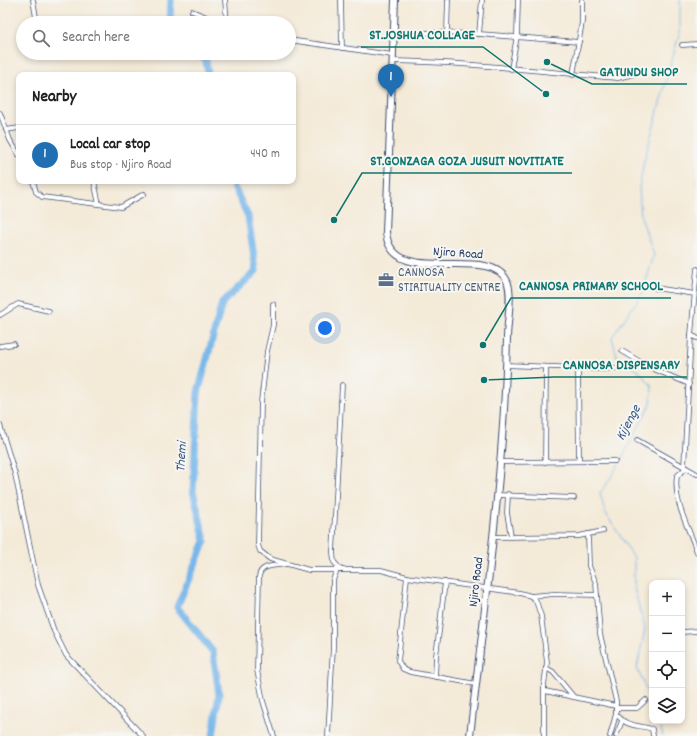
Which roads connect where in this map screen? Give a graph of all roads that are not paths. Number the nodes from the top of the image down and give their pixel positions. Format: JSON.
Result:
{"nodes":[{"id":1,"x":33,"y":0,"type":"edge"},
{"id":2,"x":225,"y":0,"type":"edge"},
{"id":3,"x":341,"y":0,"type":"edge"},
{"id":4,"x":395,"y":0,"type":"edge"},
{"id":5,"x":448,"y":0,"type":"edge"},
{"id":6,"x":482,"y":0,"type":"edge"},
{"id":7,"x":518,"y":0,"type":"edge"},
{"id":8,"x":582,"y":0,"type":"edge"},
{"id":9,"x":192,"y":11,"type":"dead end"},
{"id":10,"x":36,"y":16,"type":"edge"},
{"id":11,"x":204,"y":16,"type":"edge"},
{"id":12,"x":226,"y":16,"type":"edge"},
{"id":13,"x":393,"y":32,"type":"junction"},
{"id":14,"x":447,"y":32,"type":"junction"},
{"id":15,"x":479,"y":34,"type":"junction"},
{"id":16,"x":517,"y":36,"type":"junction"},
{"id":17,"x":296,"y":41,"type":"edge"},
{"id":18,"x":579,"y":42,"type":"junction"},
{"id":19,"x":697,"y":44,"type":"edge"},
{"id":20,"x":682,"y":45,"type":"dead end"},
{"id":21,"x":342,"y":48,"type":"junction"},
{"id":22,"x":392,"y":58,"type":"junction"},
{"id":23,"x":511,"y":68,"type":"junction"},
{"id":24,"x":637,"y":73,"type":"dead end"},
{"id":25,"x":573,"y":75,"type":"junction"},
{"id":26,"x":0,"y":113,"type":"edge"},
{"id":27,"x":16,"y":128,"type":"edge"},
{"id":28,"x":6,"y":130,"type":"junction"},
{"id":29,"x":16,"y":150,"type":"edge"},
{"id":30,"x":34,"y":184,"type":"edge"},
{"id":31,"x":95,"y":184,"type":"edge"},
{"id":32,"x":144,"y":194,"type":"dead end"},
{"id":33,"x":99,"y":204,"type":"junction"},
{"id":34,"x":697,"y":269,"type":"edge"},
{"id":35,"x":655,"y":288,"type":"dead end"},
{"id":36,"x":696,"y":292,"type":"edge"},
{"id":37,"x":273,"y":304,"type":"dead end"},
{"id":38,"x":49,"y":312,"type":"dead end"},
{"id":39,"x":0,"y":315,"type":"edge"},
{"id":40,"x":691,"y":335,"type":"junction"},
{"id":41,"x":697,"y":338,"type":"edge"},
{"id":42,"x":14,"y":344,"type":"dead end"},
{"id":43,"x":0,"y":346,"type":"edge"},
{"id":44,"x":622,"y":351,"type":"dead end"},
{"id":45,"x":506,"y":366,"type":"junction"},
{"id":46,"x":546,"y":367,"type":"junction"},
{"id":47,"x":625,"y":367,"type":"dead end"},
{"id":48,"x":578,"y":368,"type":"junction"},
{"id":49,"x":689,"y":384,"type":"junction"},
{"id":50,"x":342,"y":385,"type":"dead end"},
{"id":51,"x":0,"y":425,"type":"edge"},
{"id":52,"x":637,"y":440,"type":"dead end"},
{"id":53,"x":579,"y":461,"type":"junction"},
{"id":54,"x":615,"y":461,"type":"dead end"},
{"id":55,"x":501,"y":462,"type":"junction"},
{"id":56,"x":546,"y":462,"type":"junction"},
{"id":57,"x":685,"y":467,"type":"junction"},
{"id":58,"x":697,"y":474,"type":"edge"},
{"id":59,"x":508,"y":494,"type":"junction"},
{"id":60,"x":498,"y":495,"type":"junction"},
{"id":61,"x":574,"y":498,"type":"dead end"},
{"id":62,"x":603,"y":531,"type":"dead end"},
{"id":63,"x":588,"y":534,"type":"junction"},
{"id":64,"x":511,"y":536,"type":"junction"},
{"id":65,"x":494,"y":537,"type":"junction"},
{"id":66,"x":697,"y":552,"type":"edge"},
{"id":67,"x":288,"y":564,"type":"junction"},
{"id":68,"x":339,"y":570,"type":"junction"},
{"id":69,"x":407,"y":578,"type":"junction"},
{"id":70,"x":445,"y":582,"type":"junction"},
{"id":71,"x":487,"y":589,"type":"junction"},
{"id":72,"x":597,"y":595,"type":"junction"},
{"id":73,"x":531,"y":596,"type":"junction"},
{"id":74,"x":697,"y":631,"type":"edge"},
{"id":75,"x":685,"y":632,"type":"edge"},
{"id":76,"x":546,"y":668,"type":"junction"},
{"id":77,"x":435,"y":677,"type":"junction"},
{"id":78,"x":476,"y":684,"type":"junction"},
{"id":79,"x":545,"y":692,"type":"junction"},
{"id":80,"x":573,"y":697,"type":"junction"},
{"id":81,"x":646,"y":700,"type":"dead end"},
{"id":82,"x":616,"y":707,"type":"junction"},
{"id":83,"x":616,"y":714,"type":"junction"},
{"id":84,"x":622,"y":721,"type":"junction"},
{"id":85,"x":143,"y":736,"type":"edge"},
{"id":86,"x":274,"y":736,"type":"edge"},
{"id":87,"x":328,"y":736,"type":"edge"},
{"id":88,"x":470,"y":736,"type":"edge"},
{"id":89,"x":544,"y":736,"type":"edge"},
{"id":90,"x":610,"y":736,"type":"edge"},
{"id":91,"x":616,"y":736,"type":"edge"},
{"id":92,"x":653,"y":736,"type":"edge"}],
"edges":[{"from":1,"to":10,"type":"street"},
{"from":2,"to":12,"type":"street"},
{"from":3,"to":21,"type":"street"},
{"from":4,"to":13,"type":"street","name":"Njiro Road"},
{"from":5,"to":14,"type":"street"},
{"from":6,"to":15,"type":"street"},
{"from":7,"to":16,"type":"street"},
{"from":8,"to":18,"type":"street"},
{"from":9,"to":11,"type":"street"},
{"from":13,"to":14,"type":"street"},
{"from":13,"to":22,"type":"street","name":"Njiro Road"},
{"from":14,"to":15,"type":"street"},
{"from":15,"to":16,"type":"street"},
{"from":16,"to":18,"type":"street"},
{"from":16,"to":23,"type":"street"},
{"from":17,"to":21,"type":"street"},
{"from":18,"to":25,"type":"street"},
{"from":19,"to":20,"type":"street"},
{"from":21,"to":22,"type":"street"},
{"from":22,"to":23,"type":"street"},
{"from":22,"to":45,"type":"street","name":"Njiro Road"},
{"from":23,"to":25,"type":"street"},
{"from":24,"to":25,"type":"street"},
{"from":26,"to":28,"type":"street"},
{"from":27,"to":28,"type":"street"},
{"from":28,"to":29,"type":"street"},
{"from":30,"to":33,"type":"street"},
{"from":31,"to":33,"type":"street"},
{"from":32,"to":33,"type":"street"},
{"from":34,"to":36,"type":"street"},
{"from":35,"to":36,"type":"street"},
{"from":36,"to":40,"type":"street"},
{"from":37,"to":67,"type":"street"},
{"from":38,"to":39,"type":"street"},
{"from":40,"to":41,"type":"street"},
{"from":40,"to":49,"type":"street"},
{"from":42,"to":43,"type":"street"},
{"from":44,"to":49,"type":"street"},
{"from":45,"to":46,"type":"street"},
{"from":45,"to":55,"type":"street","name":"Njiro Road"},
{"from":46,"to":48,"type":"street"},
{"from":46,"to":56,"type":"street"},
{"from":47,"to":48,"type":"street"},
{"from":48,"to":53,"type":"street"},
{"from":49,"to":57,"type":"street"},
{"from":50,"to":68,"type":"street"},
{"from":51,"to":85,"type":"street"},
{"from":52,"to":57,"type":"street"},
{"from":53,"to":54,"type":"street"},
{"from":53,"to":56,"type":"street"},
{"from":55,"to":56,"type":"street"},
{"from":55,"to":60,"type":"street","name":"Njiro Road"},
{"from":57,"to":58,"type":"street"},
{"from":57,"to":66,"type":"street"},
{"from":59,"to":60,"type":"street"},
{"from":59,"to":61,"type":"street"},
{"from":59,"to":64,"type":"street"},
{"from":60,"to":65,"type":"street","name":"Njiro Road"},
{"from":62,"to":63,"type":"street"},
{"from":63,"to":64,"type":"street"},
{"from":63,"to":72,"type":"street"},
{"from":64,"to":65,"type":"street"},
{"from":65,"to":71,"type":"street","name":"Njiro Road"},
{"from":67,"to":68,"type":"street"},
{"from":67,"to":86,"type":"street"},
{"from":68,"to":69,"type":"street"},
{"from":68,"to":87,"type":"street"},
{"from":69,"to":70,"type":"street"},
{"from":69,"to":77,"type":"street"},
{"from":70,"to":71,"type":"street"},
{"from":70,"to":77,"type":"street"},
{"from":71,"to":73,"type":"street"},
{"from":71,"to":78,"type":"street","name":"Njiro Road"},
{"from":72,"to":73,"type":"street"},
{"from":72,"to":82,"type":"street"},
{"from":73,"to":76,"type":"street"},
{"from":74,"to":75,"type":"street"},
{"from":76,"to":79,"type":"street"},
{"from":76,"to":80,"type":"street"},
{"from":77,"to":78,"type":"street"},
{"from":78,"to":88,"type":"street","name":"Njiro Road"},
{"from":79,"to":80,"type":"street"},
{"from":79,"to":89,"type":"street"},
{"from":80,"to":82,"type":"street"},
{"from":81,"to":82,"type":"street"},
{"from":82,"to":83,"type":"street"},
{"from":83,"to":84,"type":"street"},
{"from":83,"to":90,"type":"street"},
{"from":84,"to":91,"type":"street"},
{"from":84,"to":92,"type":"street"}]}
